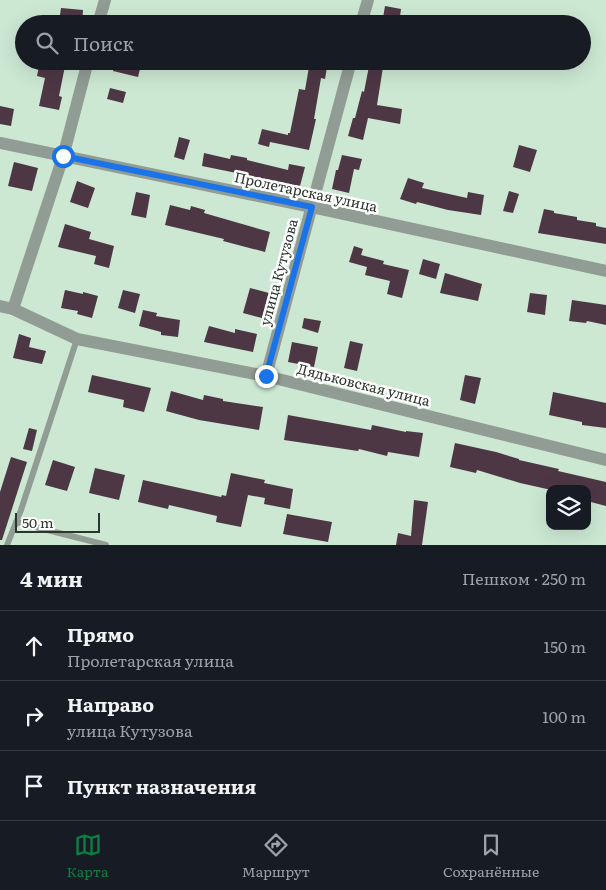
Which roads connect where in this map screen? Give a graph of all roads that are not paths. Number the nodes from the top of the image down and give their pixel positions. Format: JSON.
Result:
{"nodes":[{"id":1,"x":105,"y":0,"type":"edge"},
{"id":2,"x":368,"y":0,"type":"edge"},
{"id":3,"x":101,"y":15,"type":"edge"},
{"id":4,"x":364,"y":15,"type":"edge"},
{"id":5,"x":86,"y":70,"type":"edge"},
{"id":6,"x":349,"y":70,"type":"edge"},
{"id":7,"x":0,"y":143,"type":"edge"},
{"id":8,"x":63,"y":156,"type":"junction"},
{"id":9,"x":312,"y":207,"type":"junction"},
{"id":10,"x":606,"y":271,"type":"edge"},
{"id":11,"x":0,"y":306,"type":"edge"},
{"id":12,"x":13,"y":309,"type":"junction"},
{"id":13,"x":77,"y":339,"type":"junction"},
{"id":14,"x":266,"y":376,"type":"junction"},
{"id":15,"x":606,"y":460,"type":"edge"},
{"id":16,"x":16,"y":522,"type":"junction"},
{"id":17,"x":7,"y":545,"type":"edge"},
{"id":18,"x":106,"y":545,"type":"edge"}],
"edges":[{"from":1,"to":3,"type":"street"},
{"from":2,"to":4,"type":"street"},
{"from":5,"to":8,"type":"street"},
{"from":6,"to":9,"type":"street","name":"улица Кутузова"},
{"from":7,"to":8,"type":"street","name":"Пролетарская улица"},
{"from":8,"to":9,"type":"street","name":"Пролетарская улица"},
{"from":8,"to":12,"type":"street"},
{"from":9,"to":10,"type":"street","name":"Пролетарская улица"},
{"from":9,"to":14,"type":"street","name":"улица Кутузова"},
{"from":11,"to":12,"type":"street","name":"Дядьковская улица"},
{"from":12,"to":13,"type":"street","name":"Дядьковская улица"},
{"from":13,"to":14,"type":"street","name":"Дядьковская улица"},
{"from":13,"to":16,"type":"lane"},
{"from":14,"to":15,"type":"street","name":"Дядьковская улица"},
{"from":16,"to":17,"type":"lane"},
{"from":16,"to":18,"type":"lane"}]}
